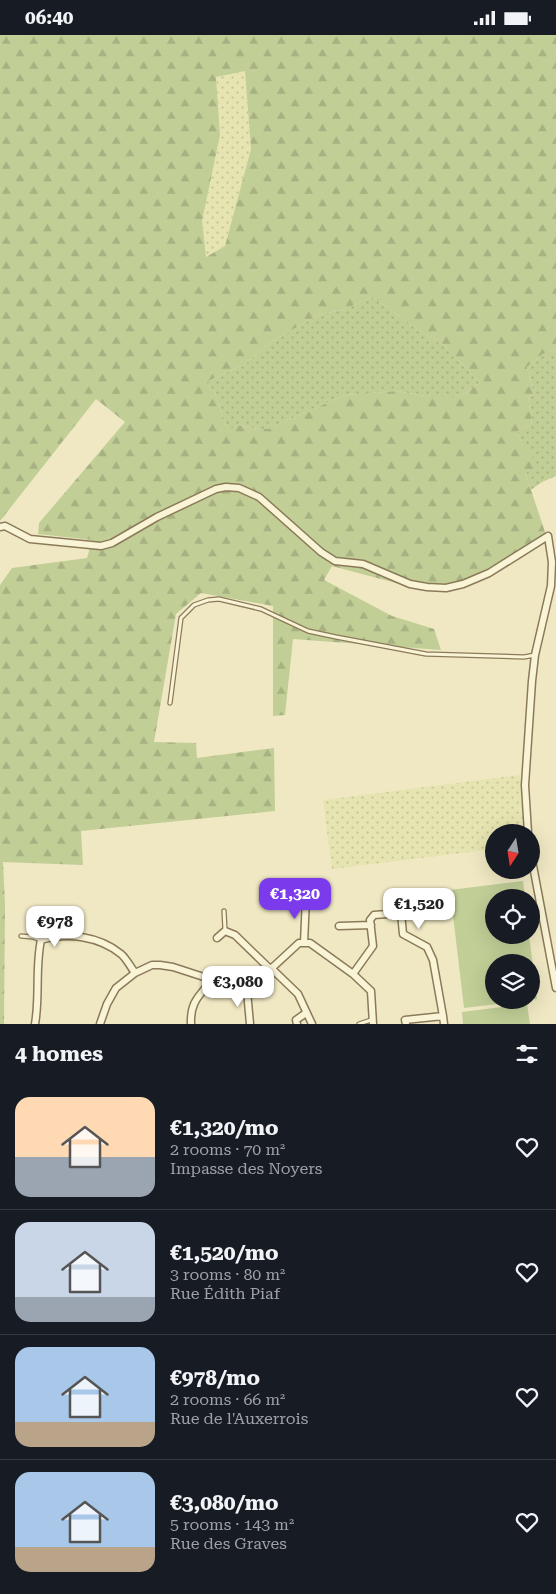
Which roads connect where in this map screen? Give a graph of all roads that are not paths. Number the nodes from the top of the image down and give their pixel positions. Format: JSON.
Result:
{"nodes":[{"id":1,"x":2,"y":527,"type":"edge"},
{"id":2,"x":535,"y":655,"type":"junction"},
{"id":3,"x":170,"y":703,"type":"dead end"},
{"id":4,"x":527,"y":824,"type":"edge"},
{"id":5,"x":536,"y":879,"type":"edge"},
{"id":6,"x":306,"y":897,"type":"dead end"},
{"id":7,"x":224,"y":911,"type":"dead end"},
{"id":8,"x":371,"y":925,"type":"junction"},
{"id":9,"x":339,"y":926,"type":"dead end"},
{"id":10,"x":225,"y":931,"type":"junction"},
{"id":11,"x":21,"y":937,"type":"dead end"},
{"id":12,"x":217,"y":938,"type":"dead end"},
{"id":13,"x":41,"y":940,"type":"junction"},
{"id":14,"x":304,"y":943,"type":"junction"},
{"id":15,"x":271,"y":968,"type":"junction"},
{"id":16,"x":135,"y":973,"type":"junction"},
{"id":17,"x":353,"y":974,"type":"junction"},
{"id":18,"x":212,"y":980,"type":"junction"},
{"id":19,"x":556,"y":988,"type":"edge"},
{"id":20,"x":247,"y":991,"type":"junction"},
{"id":21,"x":306,"y":1013,"type":"junction"},
{"id":22,"x":443,"y":1016,"type":"junction"},
{"id":23,"x":373,"y":1022,"type":"edge"},
{"id":24,"x":35,"y":1024,"type":"edge"},
{"id":25,"x":100,"y":1024,"type":"edge"},
{"id":26,"x":192,"y":1024,"type":"edge"},
{"id":27,"x":250,"y":1024,"type":"edge"},
{"id":28,"x":297,"y":1024,"type":"edge"},
{"id":29,"x":312,"y":1024,"type":"edge"},
{"id":30,"x":359,"y":1024,"type":"edge"},
{"id":31,"x":406,"y":1024,"type":"edge"},
{"id":32,"x":444,"y":1024,"type":"edge"}],
"edges":[{"from":1,"to":2,"type":"street"},
{"from":2,"to":3,"type":"lane"},
{"from":2,"to":4,"type":"street"},
{"from":5,"to":19,"type":"street"},
{"from":6,"to":14,"type":"street"},
{"from":7,"to":10,"type":"lane"},
{"from":8,"to":9,"type":"street"},
{"from":8,"to":17,"type":"street"},
{"from":8,"to":22,"type":"street"},
{"from":10,"to":12,"type":"street"},
{"from":10,"to":15,"type":"street"},
{"from":11,"to":13,"type":"lane"},
{"from":13,"to":16,"type":"street"},
{"from":13,"to":24,"type":"street"},
{"from":14,"to":15,"type":"street"},
{"from":14,"to":17,"type":"street"},
{"from":15,"to":20,"type":"street"},
{"from":15,"to":21,"type":"street"},
{"from":16,"to":18,"type":"street"},
{"from":16,"to":25,"type":"street"},
{"from":17,"to":23,"type":"street"},
{"from":18,"to":20,"type":"street"},
{"from":18,"to":26,"type":"street"},
{"from":20,"to":27,"type":"street"},
{"from":21,"to":28,"type":"street"},
{"from":21,"to":29,"type":"street"},
{"from":22,"to":31,"type":"street"},
{"from":22,"to":32,"type":"street"},
{"from":23,"to":30,"type":"lane"}]}
